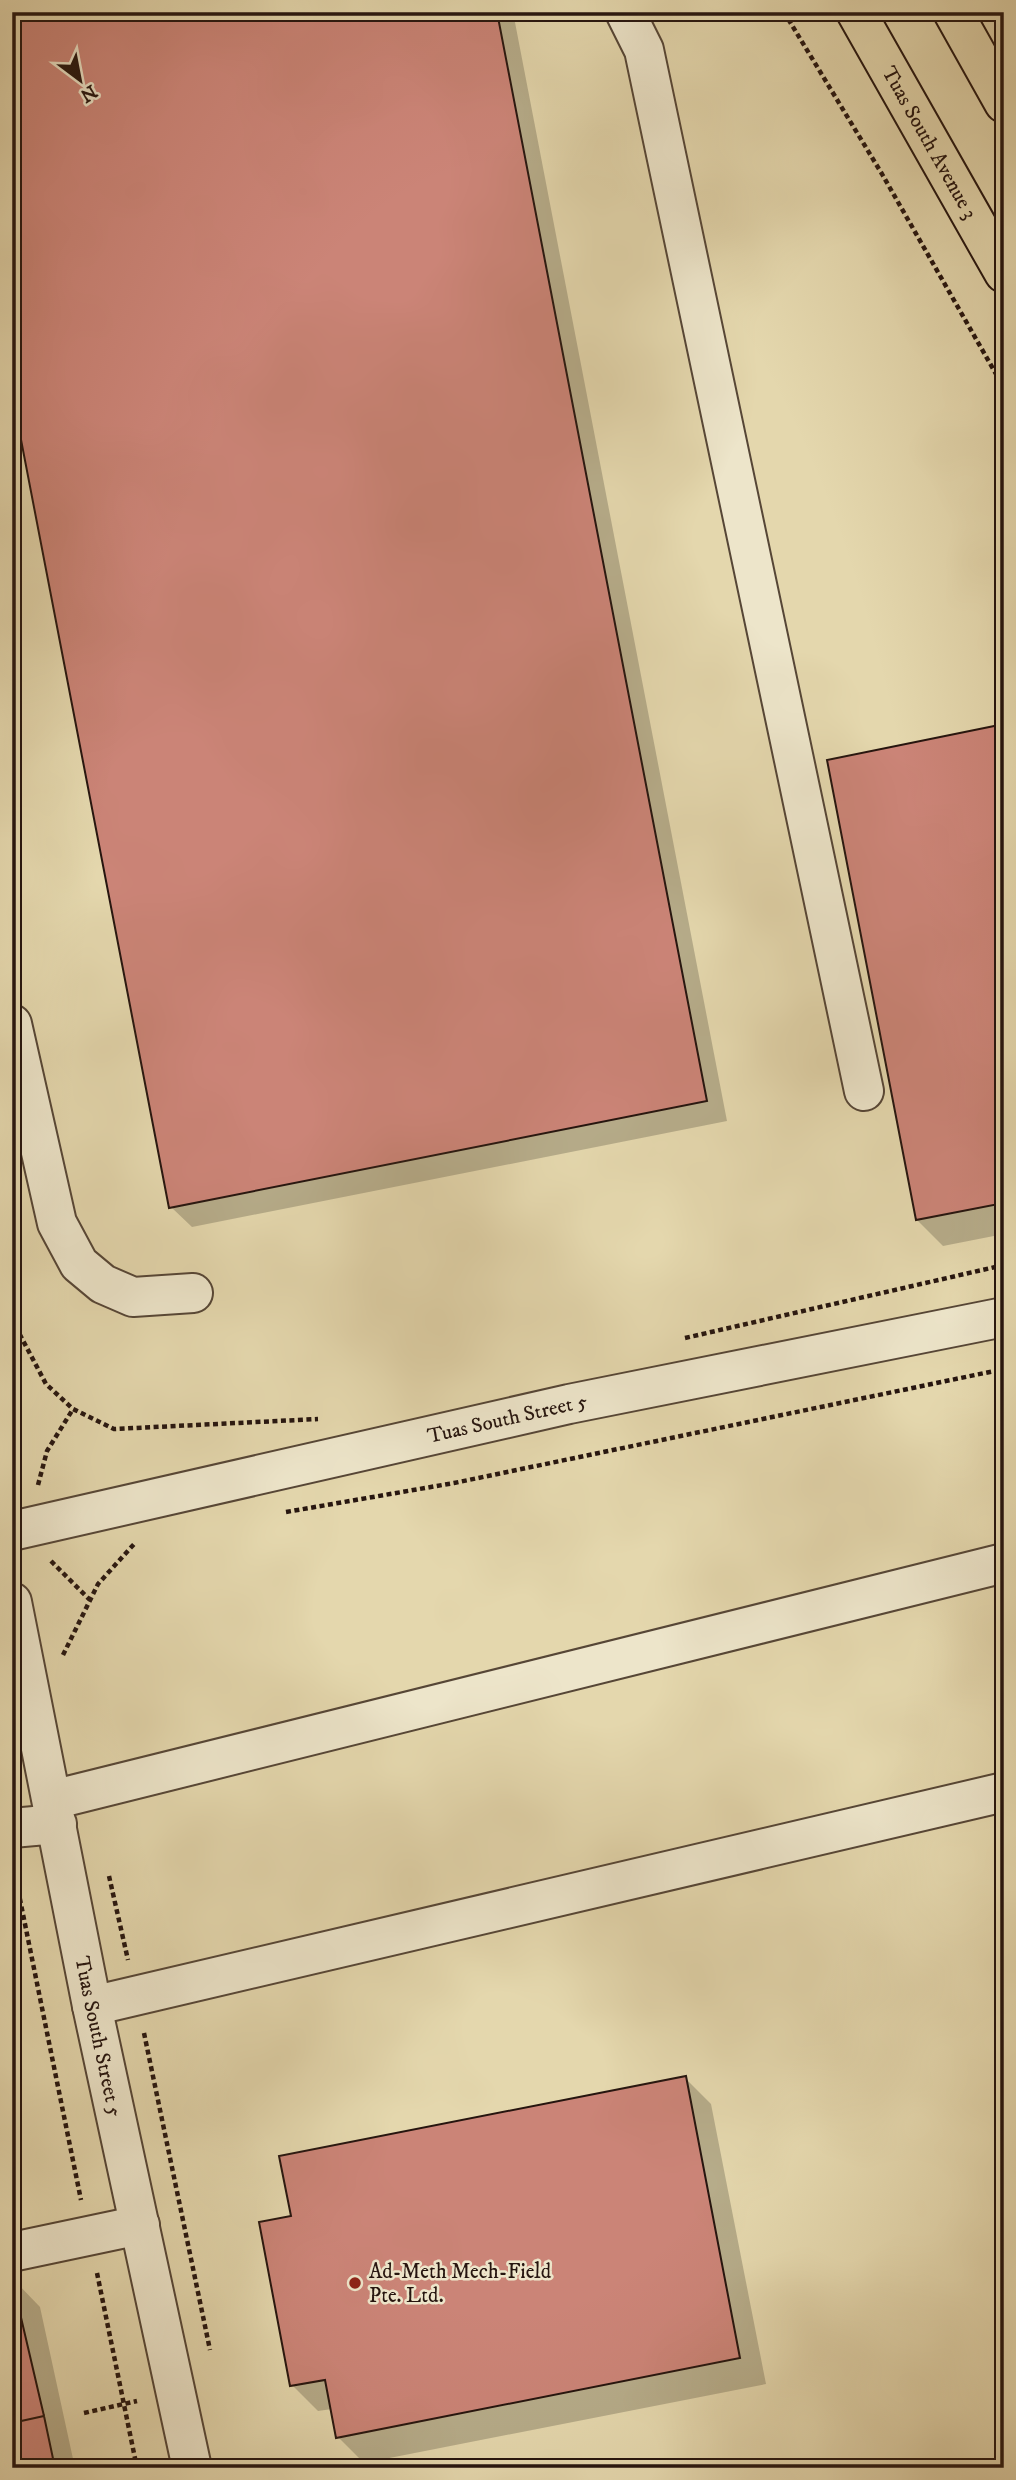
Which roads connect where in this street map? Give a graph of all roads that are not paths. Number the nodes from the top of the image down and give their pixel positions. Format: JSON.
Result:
{"nodes":[{"id":1,"x":625,"y":12,"type":"edge"},
{"id":2,"x":856,"y":12,"type":"edge"},
{"id":3,"x":953,"y":12,"type":"edge"},
{"id":4,"x":1004,"y":103,"type":"edge"},
{"id":5,"x":1004,"y":273,"type":"edge"},
{"id":6,"x":12,"y":1024,"type":"edge"},
{"id":7,"x":864,"y":1091,"type":"dead end"},
{"id":8,"x":193,"y":1293,"type":"dead end"},
{"id":9,"x":1004,"y":1317,"type":"edge"},
{"id":10,"x":12,"y":1531,"type":"edge"},
{"id":11,"x":1004,"y":1563,"type":"edge"},
{"id":12,"x":12,"y":1602,"type":"edge"},
{"id":13,"x":24,"y":1723,"type":"edge"},
{"id":14,"x":1004,"y":1791,"type":"edge"},
{"id":15,"x":54,"y":1812,"type":"junction"},
{"id":16,"x":12,"y":1828,"type":"edge"},
{"id":17,"x":92,"y":2006,"type":"junction"},
{"id":18,"x":140,"y":2225,"type":"junction"},
{"id":19,"x":12,"y":2252,"type":"edge"},
{"id":20,"x":192,"y":2468,"type":"edge"}],
"edges":[{"from":1,"to":7,"type":"street"},
{"from":2,"to":5,"type":"main road","name":"Tuas South Avenue 3"},
{"from":3,"to":4,"type":"main road"},
{"from":6,"to":8,"type":"street"},
{"from":9,"to":10,"type":"street","name":"Tuas South Street 5"},
{"from":11,"to":15,"type":"street"},
{"from":12,"to":13,"type":"street","name":"Tuas South Street 5"},
{"from":13,"to":15,"type":"street","name":"Tuas South Street 5"},
{"from":14,"to":17,"type":"street"},
{"from":15,"to":16,"type":"street"},
{"from":15,"to":17,"type":"street","name":"Tuas South Street 5"},
{"from":17,"to":18,"type":"street","name":"Tuas South Street 5"},
{"from":18,"to":19,"type":"street"},
{"from":18,"to":20,"type":"street","name":"Tuas South Street 5"}]}
